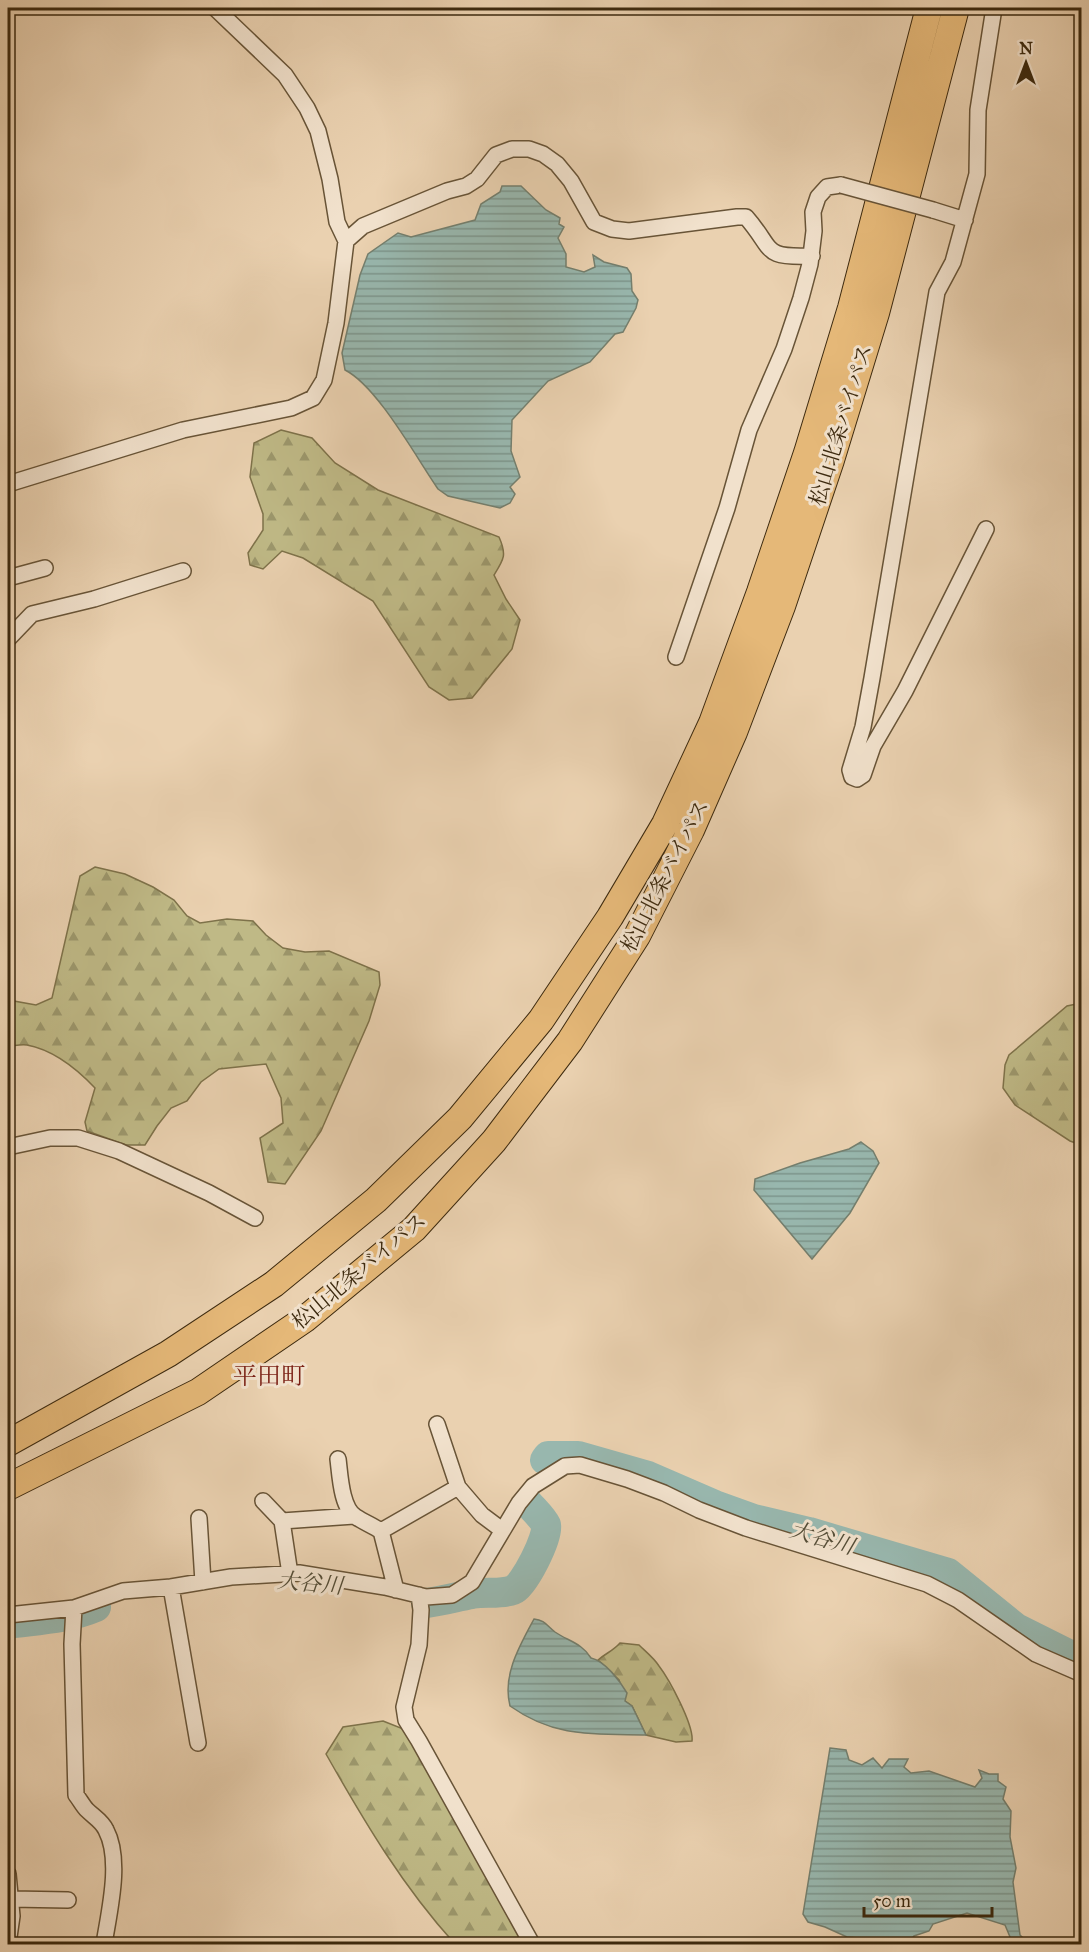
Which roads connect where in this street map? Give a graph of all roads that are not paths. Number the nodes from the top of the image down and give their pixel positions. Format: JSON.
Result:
{"nodes":[{"id":1,"x":214,"y":8,"type":"edge"},
{"id":2,"x":929,"y":8,"type":"edge"},
{"id":3,"x":956,"y":8,"type":"edge"},
{"id":4,"x":994,"y":8,"type":"edge"},
{"id":5,"x":964,"y":220,"type":"junction"},
{"id":6,"x":346,"y":241,"type":"junction"},
{"id":7,"x":812,"y":256,"type":"junction"},
{"id":8,"x":8,"y":484,"type":"edge"},
{"id":9,"x":987,"y":529,"type":"dead end"},
{"id":10,"x":45,"y":568,"type":"dead end"},
{"id":11,"x":183,"y":571,"type":"dead end"},
{"id":12,"x":8,"y":578,"type":"edge"},
{"id":13,"x":9,"y":634,"type":"edge"},
{"id":14,"x":676,"y":657,"type":"dead end"},
{"id":15,"x":8,"y":1148,"type":"edge"},
{"id":16,"x":255,"y":1218,"type":"dead end"},
{"id":17,"x":437,"y":1424,"type":"dead end"},
{"id":18,"x":8,"y":1443,"type":"edge"},
{"id":19,"x":338,"y":1459,"type":"dead end"},
{"id":20,"x":8,"y":1487,"type":"edge"},
{"id":21,"x":458,"y":1487,"type":"junction"},
{"id":22,"x":262,"y":1501,"type":"dead end"},
{"id":23,"x":354,"y":1516,"type":"junction"},
{"id":24,"x":199,"y":1518,"type":"dead end"},
{"id":25,"x":282,"y":1521,"type":"junction"},
{"id":26,"x":502,"y":1530,"type":"junction"},
{"id":27,"x":381,"y":1531,"type":"junction"},
{"id":28,"x":290,"y":1574,"type":"junction"},
{"id":29,"x":203,"y":1582,"type":"junction"},
{"id":30,"x":171,"y":1587,"type":"junction"},
{"id":31,"x":396,"y":1590,"type":"junction"},
{"id":32,"x":418,"y":1595,"type":"junction"},
{"id":33,"x":74,"y":1608,"type":"junction"},
{"id":34,"x":8,"y":1616,"type":"edge"},
{"id":35,"x":1082,"y":1674,"type":"edge"},
{"id":36,"x":198,"y":1743,"type":"dead end"},
{"id":37,"x":8,"y":1874,"type":"edge"},
{"id":38,"x":11,"y":1899,"type":"junction"},
{"id":39,"x":68,"y":1900,"type":"dead end"},
{"id":40,"x":8,"y":1944,"type":"edge"},
{"id":41,"x":104,"y":1944,"type":"edge"},
{"id":42,"x":531,"y":1944,"type":"edge"}],
"edges":[{"from":1,"to":6,"type":"street"},
{"from":2,"to":18,"type":"highway","name":"松山北条バイパス"},
{"from":3,"to":20,"type":"highway","name":"松山北条バイパス"},
{"from":4,"to":5,"type":"street"},
{"from":5,"to":7,"type":"street","bridge":true},
{"from":5,"to":9,"type":"street"},
{"from":6,"to":7,"type":"street"},
{"from":6,"to":8,"type":"street"},
{"from":7,"to":14,"type":"street"},
{"from":10,"to":12,"type":"street"},
{"from":11,"to":13,"type":"street"},
{"from":15,"to":16,"type":"street"},
{"from":17,"to":21,"type":"street"},
{"from":19,"to":23,"type":"street"},
{"from":21,"to":26,"type":"street"},
{"from":21,"to":27,"type":"street"},
{"from":22,"to":25,"type":"street"},
{"from":23,"to":25,"type":"street"},
{"from":23,"to":27,"type":"street"},
{"from":24,"to":29,"type":"street"},
{"from":25,"to":28,"type":"street"},
{"from":26,"to":32,"type":"street"},
{"from":26,"to":35,"type":"street"},
{"from":27,"to":31,"type":"street"},
{"from":28,"to":29,"type":"street"},
{"from":28,"to":31,"type":"street"},
{"from":29,"to":30,"type":"street"},
{"from":30,"to":33,"type":"street"},
{"from":30,"to":36,"type":"street"},
{"from":31,"to":32,"type":"street"},
{"from":32,"to":42,"type":"street"},
{"from":33,"to":34,"type":"street"},
{"from":33,"to":41,"type":"street"},
{"from":37,"to":38,"type":"street"},
{"from":38,"to":39,"type":"street"},
{"from":38,"to":40,"type":"street"}]}
